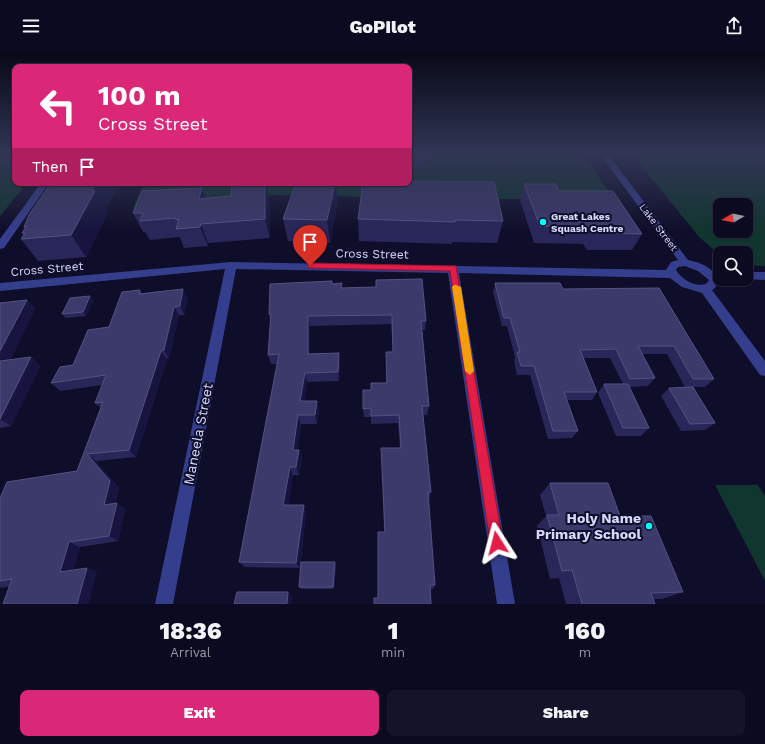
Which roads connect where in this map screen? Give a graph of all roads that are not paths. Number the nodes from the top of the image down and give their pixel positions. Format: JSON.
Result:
{"nodes":[{"id":1,"x":623,"y":180,"type":"edge"},
{"id":2,"x":43,"y":186,"type":"edge"},
{"id":3,"x":0,"y":246,"type":"edge"},
{"id":4,"x":685,"y":263,"type":"junction"},
{"id":5,"x":231,"y":265,"type":"junction"},
{"id":6,"x":453,"y":268,"type":"junction"},
{"id":7,"x":672,"y":274,"type":"junction"},
{"id":8,"x":713,"y":274,"type":"edge"},
{"id":9,"x":753,"y":276,"type":"edge"},
{"id":10,"x":765,"y":276,"type":"edge"},
{"id":11,"x":713,"y":284,"type":"edge"},
{"id":12,"x":0,"y":287,"type":"edge"},
{"id":13,"x":705,"y":288,"type":"junction"},
{"id":14,"x":765,"y":371,"type":"edge"},
{"id":15,"x":164,"y":604,"type":"edge"},
{"id":16,"x":506,"y":604,"type":"edge"}],
"edges":[{"from":1,"to":4,"type":"street","name":"Lake Street"},
{"from":2,"to":3,"type":"street"},
{"from":4,"to":7,"type":"street"},
{"from":4,"to":8,"type":"street"},
{"from":5,"to":6,"type":"street","name":"Cross Street"},
{"from":5,"to":12,"type":"street","name":"Cross Street"},
{"from":5,"to":15,"type":"street","name":"Maneela Street"},
{"from":6,"to":7,"type":"street","name":"Cross Street"},
{"from":6,"to":16,"type":"street"},
{"from":7,"to":13,"type":"street"},
{"from":9,"to":10,"type":"street"},
{"from":11,"to":13,"type":"street"},
{"from":13,"to":14,"type":"street"}]}
